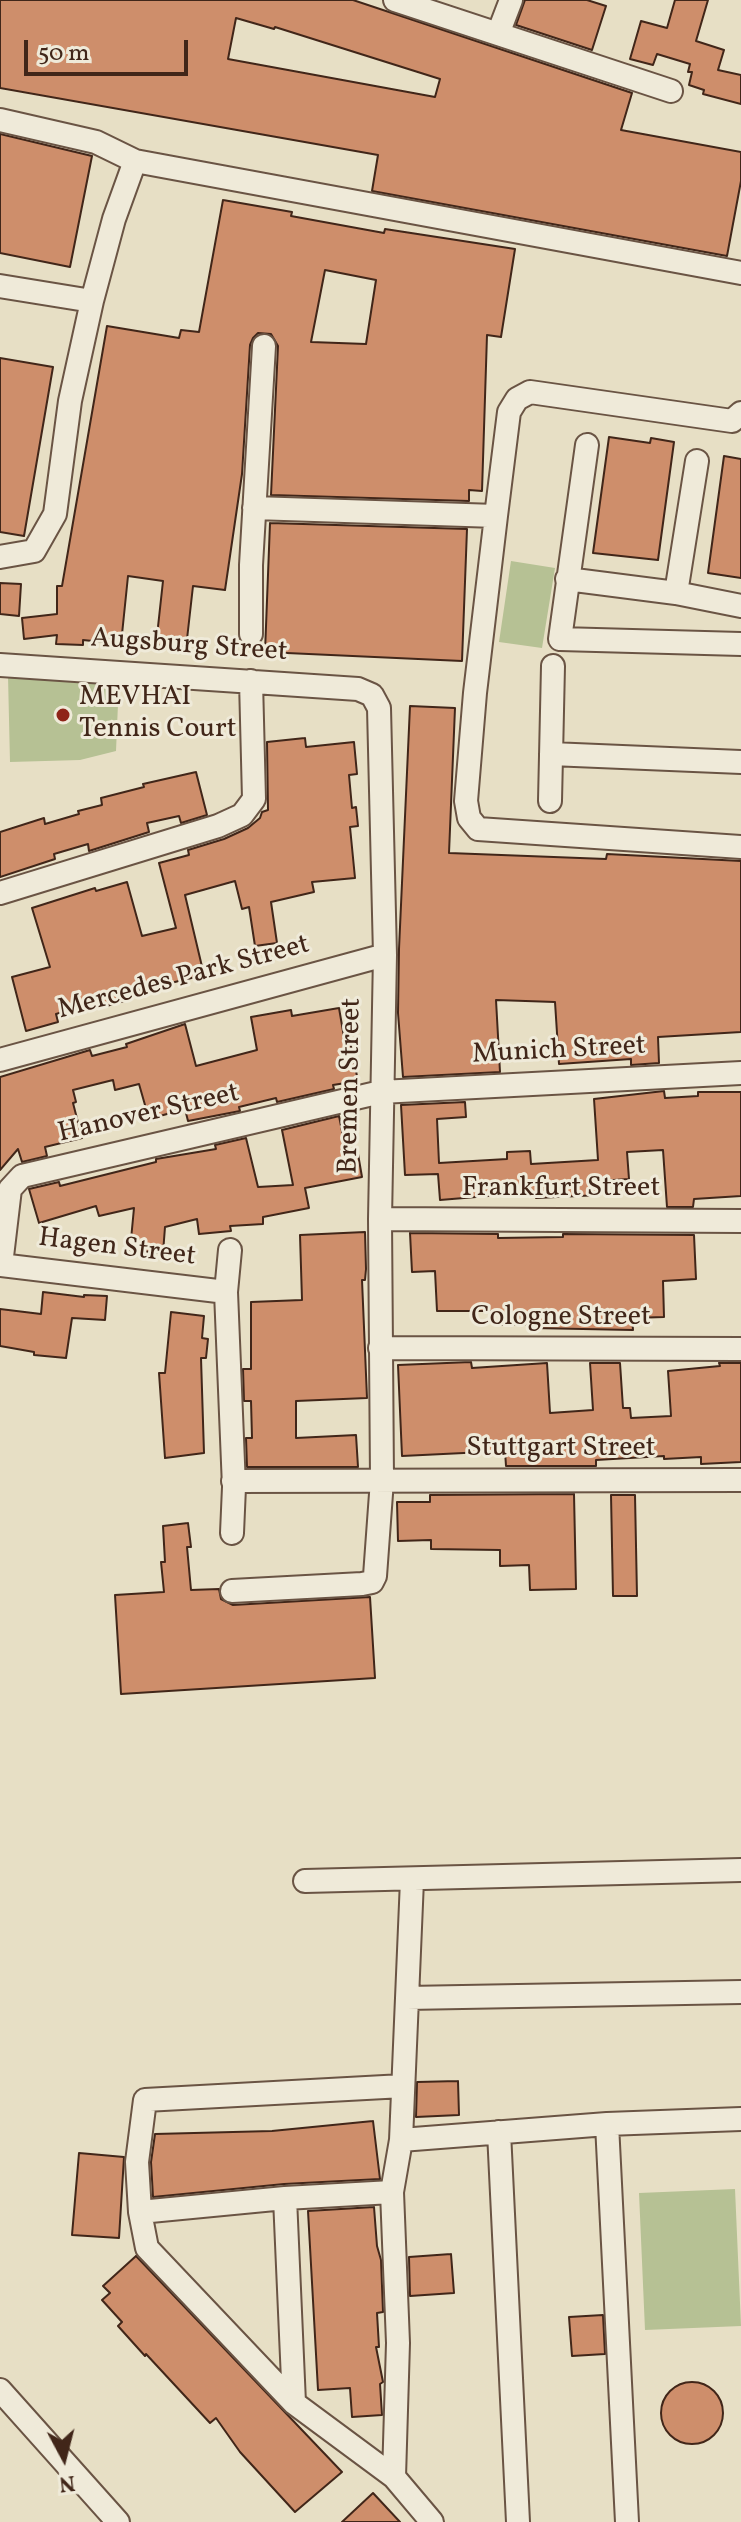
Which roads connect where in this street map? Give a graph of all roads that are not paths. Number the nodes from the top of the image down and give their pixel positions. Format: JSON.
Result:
{"nodes":[{"id":1,"x":395,"y":0,"type":"edge"},
{"id":2,"x":511,"y":0,"type":"edge"},
{"id":3,"x":498,"y":34,"type":"junction"},
{"id":4,"x":671,"y":91,"type":"dead end"},
{"id":5,"x":0,"y":120,"type":"edge"},
{"id":6,"x":135,"y":161,"type":"junction"},
{"id":7,"x":741,"y":273,"type":"edge"},
{"id":8,"x":0,"y":286,"type":"edge"},
{"id":9,"x":92,"y":301,"type":"junction"},
{"id":10,"x":264,"y":346,"type":"dead end"},
{"id":11,"x":741,"y":413,"type":"edge"},
{"id":12,"x":587,"y":445,"type":"dead end"},
{"id":13,"x":697,"y":461,"type":"dead end"},
{"id":14,"x":254,"y":508,"type":"junction"},
{"id":15,"x":496,"y":516,"type":"junction"},
{"id":16,"x":0,"y":557,"type":"edge"},
{"id":17,"x":567,"y":579,"type":"junction"},
{"id":18,"x":676,"y":593,"type":"junction"},
{"id":19,"x":741,"y":606,"type":"edge"},
{"id":20,"x":251,"y":634,"type":"dead end"},
{"id":21,"x":741,"y":644,"type":"edge"},
{"id":22,"x":0,"y":665,"type":"edge"},
{"id":23,"x":553,"y":666,"type":"dead end"},
{"id":24,"x":251,"y":681,"type":"junction"},
{"id":25,"x":372,"y":695,"type":"joint"},
{"id":26,"x":551,"y":754,"type":"junction"},
{"id":27,"x":741,"y":762,"type":"edge"},
{"id":28,"x":550,"y":801,"type":"dead end"},
{"id":29,"x":741,"y":847,"type":"edge"},
{"id":30,"x":0,"y":893,"type":"edge"},
{"id":31,"x":385,"y":955,"type":"junction"},
{"id":32,"x":0,"y":1060,"type":"edge"},
{"id":33,"x":741,"y":1073,"type":"edge"},
{"id":34,"x":381,"y":1092,"type":"junction"},
{"id":35,"x":380,"y":1219,"type":"junction"},
{"id":36,"x":741,"y":1221,"type":"edge"},
{"id":37,"x":230,"y":1250,"type":"dead end"},
{"id":38,"x":0,"y":1265,"type":"edge"},
{"id":39,"x":226,"y":1292,"type":"junction"},
{"id":40,"x":380,"y":1348,"type":"junction"},
{"id":41,"x":741,"y":1349,"type":"edge"},
{"id":42,"x":382,"y":1480,"type":"junction"},
{"id":43,"x":741,"y":1480,"type":"edge"},
{"id":44,"x":233,"y":1481,"type":"junction"},
{"id":45,"x":232,"y":1533,"type":"dead end"},
{"id":46,"x":232,"y":1591,"type":"dead end"},
{"id":47,"x":741,"y":1870,"type":"edge"},
{"id":48,"x":412,"y":1880,"type":"junction"},
{"id":49,"x":305,"y":1881,"type":"dead end"},
{"id":50,"x":741,"y":1992,"type":"edge"},
{"id":51,"x":407,"y":1998,"type":"junction"},
{"id":52,"x":403,"y":2086,"type":"junction"},
{"id":53,"x":741,"y":2119,"type":"edge"},
{"id":54,"x":607,"y":2124,"type":"junction"},
{"id":55,"x":499,"y":2132,"type":"junction"},
{"id":56,"x":401,"y":2140,"type":"junction"},
{"id":57,"x":392,"y":2192,"type":"junction"},
{"id":58,"x":285,"y":2198,"type":"junction"},
{"id":59,"x":140,"y":2212,"type":"junction"},
{"id":60,"x":0,"y":2390,"type":"edge"},
{"id":61,"x":294,"y":2403,"type":"junction"},
{"id":62,"x":394,"y":2477,"type":"junction"},
{"id":63,"x":118,"y":2522,"type":"edge"},
{"id":64,"x":432,"y":2522,"type":"edge"},
{"id":65,"x":518,"y":2522,"type":"edge"},
{"id":66,"x":627,"y":2522,"type":"edge"}],
"edges":[{"from":1,"to":3,"type":"street"},
{"from":2,"to":3,"type":"street"},
{"from":3,"to":4,"type":"street"},
{"from":5,"to":6,"type":"street"},
{"from":6,"to":7,"type":"street"},
{"from":6,"to":9,"type":"street"},
{"from":8,"to":9,"type":"street"},
{"from":9,"to":16,"type":"street"},
{"from":10,"to":14,"type":"street"},
{"from":11,"to":15,"type":"street"},
{"from":12,"to":17,"type":"street"},
{"from":13,"to":18,"type":"street"},
{"from":14,"to":15,"type":"street"},
{"from":14,"to":20,"type":"street"},
{"from":15,"to":29,"type":"street"},
{"from":17,"to":18,"type":"street"},
{"from":17,"to":21,"type":"street"},
{"from":18,"to":19,"type":"street"},
{"from":22,"to":24,"type":"street","name":"Augsburg Street"},
{"from":23,"to":26,"type":"street"},
{"from":24,"to":25,"type":"street","name":"Augsburg Street"},
{"from":24,"to":30,"type":"street"},
{"from":25,"to":31,"type":"street","name":"Bremen Street"},
{"from":26,"to":27,"type":"street"},
{"from":26,"to":28,"type":"street"},
{"from":31,"to":32,"type":"street","name":"Mercedes Park Street"},
{"from":31,"to":34,"type":"street","name":"Bremen Street"},
{"from":33,"to":34,"type":"street","name":"Munich Street"},
{"from":34,"to":35,"type":"street","name":"Bremen Street"},
{"from":34,"to":38,"type":"street","name":"Hanover Street"},
{"from":35,"to":36,"type":"street","name":"Frankfurt Street"},
{"from":35,"to":40,"type":"street","name":"Bremen Street"},
{"from":37,"to":39,"type":"street","name":"Hagen Street"},
{"from":38,"to":39,"type":"street","name":"Hagen Street"},
{"from":39,"to":44,"type":"street","name":"Hagen Street"},
{"from":40,"to":41,"type":"street","name":"Cologne Street"},
{"from":40,"to":42,"type":"street","name":"Bremen Street"},
{"from":42,"to":43,"type":"street","name":"Stuttgart Street"},
{"from":42,"to":44,"type":"street"},
{"from":42,"to":46,"type":"street","name":"Bremen Street"},
{"from":44,"to":45,"type":"street","name":"Hagen Street"},
{"from":47,"to":48,"type":"street"},
{"from":48,"to":49,"type":"street"},
{"from":48,"to":51,"type":"street"},
{"from":50,"to":51,"type":"street"},
{"from":51,"to":52,"type":"street"},
{"from":52,"to":56,"type":"street"},
{"from":52,"to":59,"type":"street"},
{"from":53,"to":54,"type":"street"},
{"from":54,"to":55,"type":"street"},
{"from":54,"to":66,"type":"street"},
{"from":55,"to":56,"type":"street"},
{"from":55,"to":65,"type":"street"},
{"from":56,"to":57,"type":"street"},
{"from":57,"to":58,"type":"street"},
{"from":57,"to":62,"type":"street"},
{"from":58,"to":59,"type":"street"},
{"from":58,"to":61,"type":"street"},
{"from":59,"to":61,"type":"street"},
{"from":60,"to":63,"type":"street"},
{"from":61,"to":62,"type":"street"},
{"from":62,"to":64,"type":"street"}]}
